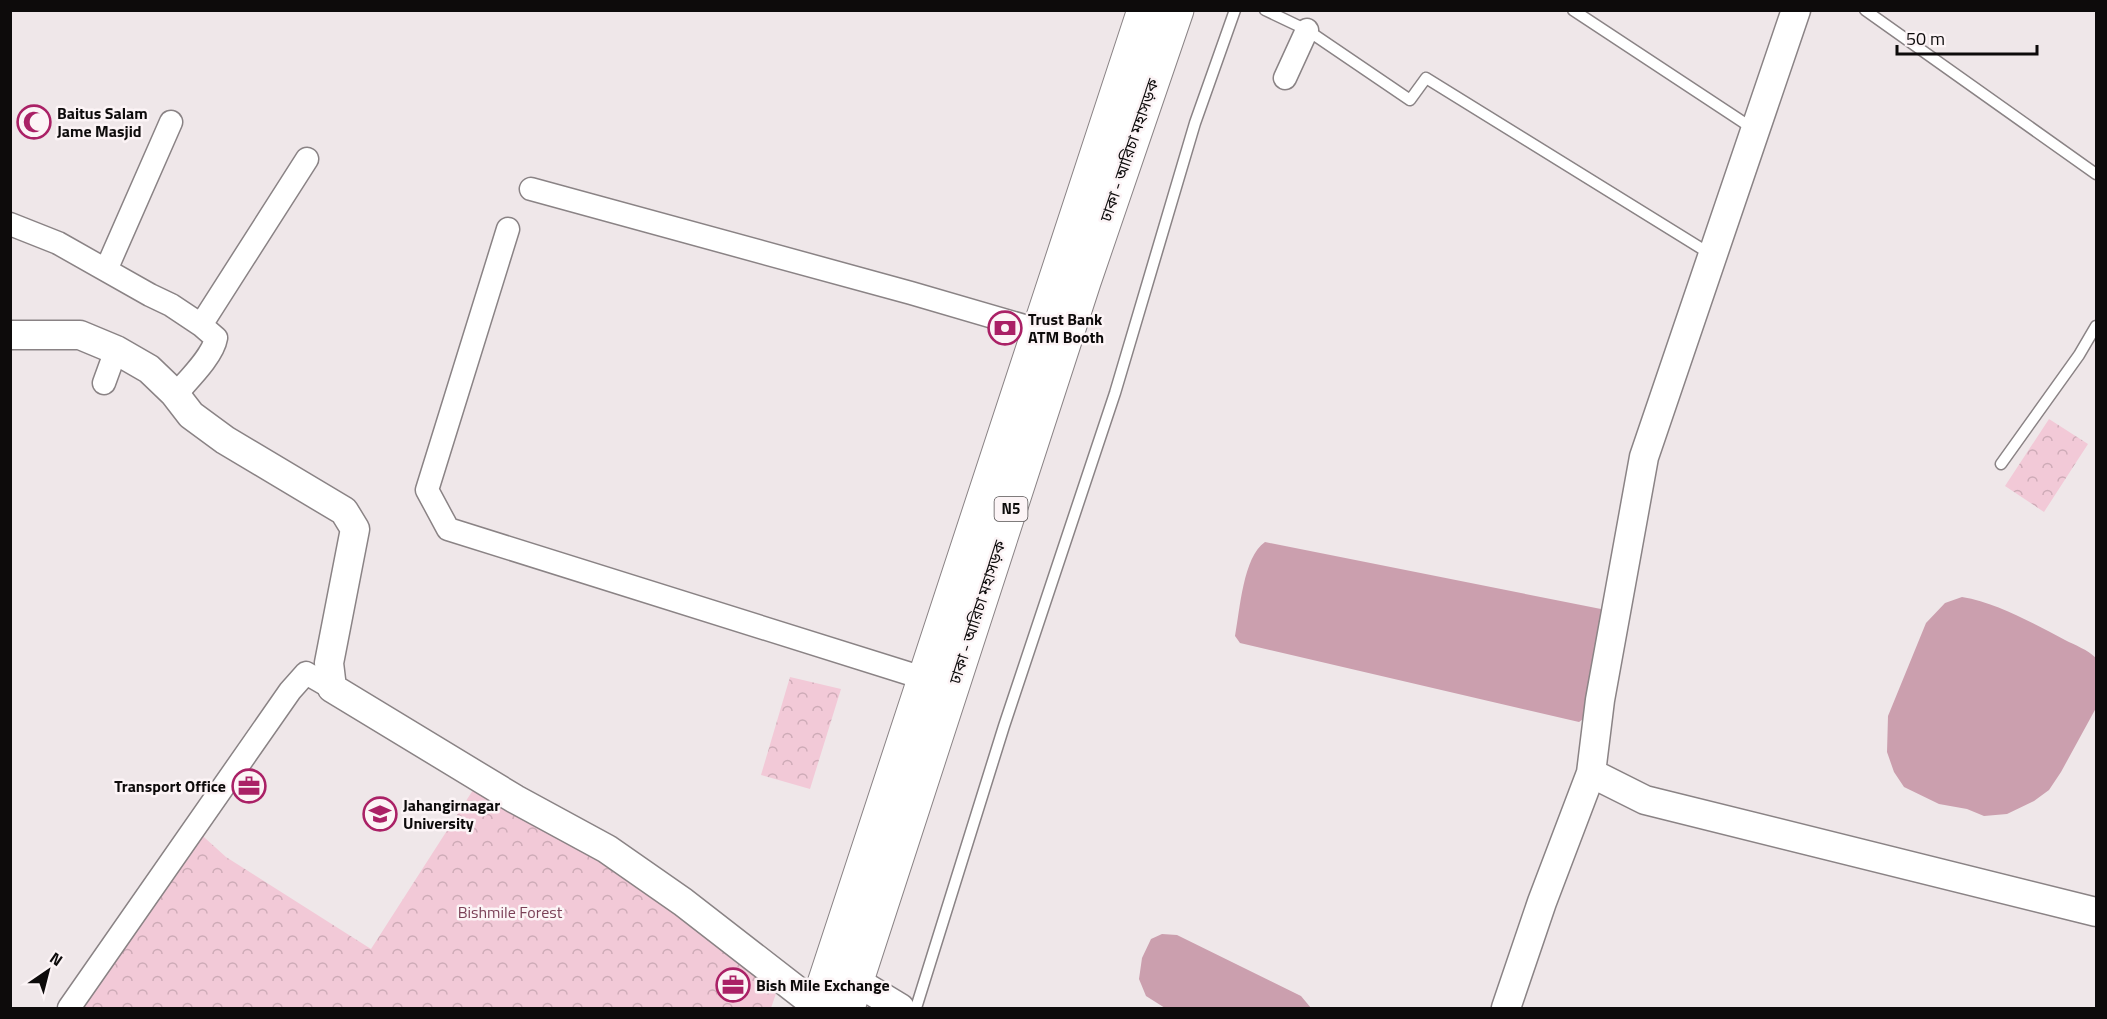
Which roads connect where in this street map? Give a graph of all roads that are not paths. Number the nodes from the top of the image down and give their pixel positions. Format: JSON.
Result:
{"nodes":[{"id":1,"x":1144,"y":10,"type":"edge"},
{"id":2,"x":1177,"y":10,"type":"edge"},
{"id":3,"x":1235,"y":10,"type":"edge"},
{"id":4,"x":1265,"y":10,"type":"edge"},
{"id":5,"x":1573,"y":10,"type":"edge"},
{"id":6,"x":1796,"y":10,"type":"edge"},
{"id":7,"x":1865,"y":10,"type":"edge"},
{"id":8,"x":1307,"y":30,"type":"junction"},
{"id":9,"x":1285,"y":78,"type":"dead end"},
{"id":10,"x":171,"y":122,"type":"dead end"},
{"id":11,"x":1755,"y":131,"type":"junction"},
{"id":12,"x":307,"y":159,"type":"dead end"},
{"id":13,"x":2097,"y":174,"type":"edge"},
{"id":14,"x":531,"y":189,"type":"dead end"},
{"id":15,"x":10,"y":224,"type":"edge"},
{"id":16,"x":508,"y":229,"type":"dead end"},
{"id":17,"x":1713,"y":255,"type":"junction"},
{"id":18,"x":105,"y":270,"type":"junction"},
{"id":19,"x":201,"y":325,"type":"junction"},
{"id":20,"x":2097,"y":326,"type":"edge"},
{"id":21,"x":1038,"y":330,"type":"junction"},
{"id":22,"x":10,"y":335,"type":"edge"},
{"id":23,"x":116,"y":350,"type":"junction"},
{"id":24,"x":104,"y":383,"type":"dead end"},
{"id":25,"x":176,"y":394,"type":"junction"},
{"id":26,"x":2001,"y":464,"type":"dead end"},
{"id":27,"x":923,"y":678,"type":"junction"},
{"id":28,"x":332,"y":688,"type":"junction"},
{"id":29,"x":1591,"y":773,"type":"junction"},
{"id":30,"x":2097,"y":912,"type":"edge"},
{"id":31,"x":834,"y":1001,"type":"edge"},
{"id":32,"x":69,"y":1008,"type":"edge"},
{"id":33,"x":900,"y":1008,"type":"edge"},
{"id":34,"x":916,"y":1008,"type":"edge"},
{"id":35,"x":1506,"y":1008,"type":"edge"}],
"edges":[{"from":1,"to":21,"type":"highway","name":"ঢাকা - আরিচা মহাসড়ক","number":"N5"},
{"from":2,"to":31,"type":"highway","name":"ঢাকা - আরিচা মহাসড়ক","number":"N5"},
{"from":3,"to":34,"type":"lane"},
{"from":4,"to":8,"type":"lane"},
{"from":5,"to":11,"type":"lane"},
{"from":6,"to":11,"type":"street"},
{"from":7,"to":13,"type":"lane"},
{"from":8,"to":9,"type":"street"},
{"from":8,"to":17,"type":"lane"},
{"from":10,"to":18,"type":"street"},
{"from":11,"to":17,"type":"street"},
{"from":12,"to":19,"type":"street"},
{"from":14,"to":21,"type":"street"},
{"from":15,"to":18,"type":"street"},
{"from":16,"to":27,"type":"street"},
{"from":17,"to":29,"type":"street"},
{"from":18,"to":19,"type":"street"},
{"from":19,"to":25,"type":"street"},
{"from":20,"to":26,"type":"lane"},
{"from":21,"to":27,"type":"highway","name":"ঢাকা - আরিচা মহাসড়ক","number":"N5"},
{"from":22,"to":23,"type":"street"},
{"from":23,"to":24,"type":"street"},
{"from":23,"to":25,"type":"street"},
{"from":25,"to":28,"type":"street"},
{"from":27,"to":31,"type":"highway","name":"ঢাকা - আরিচা মহাসড়ক","number":"N5"},
{"from":28,"to":31,"type":"street"},
{"from":28,"to":32,"type":"street"},
{"from":29,"to":30,"type":"street"},
{"from":29,"to":35,"type":"street"},
{"from":31,"to":33,"type":"street"}]}
